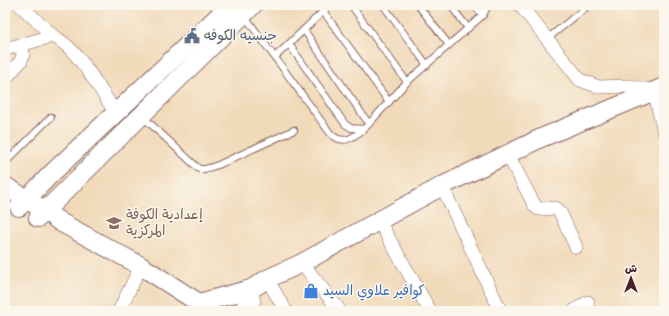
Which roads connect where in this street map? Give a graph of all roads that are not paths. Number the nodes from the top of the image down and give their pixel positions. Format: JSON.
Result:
{"nodes":[{"id":1,"x":20,"y":5,"type":"edge"},
{"id":2,"x":330,"y":5,"type":"edge"},
{"id":3,"x":350,"y":5,"type":"edge"},
{"id":4,"x":383,"y":5,"type":"edge"},
{"id":5,"x":418,"y":5,"type":"edge"},
{"id":6,"x":450,"y":5,"type":"edge"},
{"id":7,"x":474,"y":5,"type":"edge"},
{"id":8,"x":488,"y":5,"type":"edge"},
{"id":9,"x":520,"y":5,"type":"edge"},
{"id":10,"x":589,"y":5,"type":"edge"},
{"id":11,"x":242,"y":8,"type":"edge"},
{"id":12,"x":323,"y":11,"type":"junction"},
{"id":13,"x":483,"y":16,"type":"junction"},
{"id":14,"x":468,"y":28,"type":"junction"},
{"id":15,"x":304,"y":30,"type":"junction"},
{"id":16,"x":52,"y":36,"type":"junction"},
{"id":17,"x":547,"y":39,"type":"junction"},
{"id":18,"x":22,"y":44,"type":"junction"},
{"id":19,"x":289,"y":44,"type":"junction"},
{"id":20,"x":449,"y":45,"type":"junction"},
{"id":21,"x":5,"y":49,"type":"edge"},
{"id":22,"x":275,"y":57,"type":"junction"},
{"id":23,"x":427,"y":64,"type":"junction"},
{"id":24,"x":5,"y":78,"type":"edge"},
{"id":25,"x":407,"y":82,"type":"junction"},
{"id":26,"x":659,"y":89,"type":"edge"},
{"id":27,"x":388,"y":102,"type":"junction"},
{"id":28,"x":116,"y":113,"type":"junction"},
{"id":29,"x":141,"y":115,"type":"junction"},
{"id":30,"x":51,"y":117,"type":"dead end"},
{"id":31,"x":369,"y":124,"type":"junction"},
{"id":32,"x":364,"y":129,"type":"junction"},
{"id":33,"x":294,"y":130,"type":"dead end"},
{"id":34,"x":664,"y":132,"type":"edge"},
{"id":35,"x":508,"y":154,"type":"junction"},
{"id":36,"x":5,"y":163,"type":"edge"},
{"id":37,"x":5,"y":186,"type":"edge"},
{"id":38,"x":442,"y":186,"type":"junction"},
{"id":39,"x":16,"y":202,"type":"edge"},
{"id":40,"x":41,"y":214,"type":"junction"},
{"id":41,"x":379,"y":221,"type":"junction"},
{"id":42,"x":576,"y":247,"type":"dead end"},
{"id":43,"x":302,"y":263,"type":"junction"},
{"id":44,"x":141,"y":266,"type":"junction"},
{"id":45,"x":267,"y":279,"type":"junction"},
{"id":46,"x":251,"y":289,"type":"junction"},
{"id":47,"x":588,"y":302,"type":"dead end"},
{"id":48,"x":197,"y":307,"type":"edge"},
{"id":49,"x":119,"y":311,"type":"edge"},
{"id":50,"x":240,"y":311,"type":"edge"},
{"id":51,"x":286,"y":311,"type":"edge"},
{"id":52,"x":340,"y":311,"type":"edge"},
{"id":53,"x":430,"y":311,"type":"edge"},
{"id":54,"x":498,"y":311,"type":"edge"},
{"id":55,"x":574,"y":311,"type":"edge"}],
"edges":[{"from":1,"to":16,"type":"street"},
{"from":2,"to":12,"type":"lane"},
{"from":3,"to":25,"type":"lane"},
{"from":4,"to":23,"type":"lane"},
{"from":5,"to":20,"type":"lane"},
{"from":6,"to":14,"type":"lane"},
{"from":7,"to":13,"type":"lane"},
{"from":8,"to":13,"type":"lane"},
{"from":9,"to":17,"type":"street"},
{"from":10,"to":17,"type":"lane"},
{"from":11,"to":22,"type":"lane"},
{"from":11,"to":28,"type":"street"},
{"from":11,"to":29,"type":"street"},
{"from":12,"to":15,"type":"lane"},
{"from":12,"to":27,"type":"lane"},
{"from":13,"to":14,"type":"lane"},
{"from":14,"to":20,"type":"lane"},
{"from":15,"to":19,"type":"lane"},
{"from":15,"to":31,"type":"lane"},
{"from":16,"to":18,"type":"street"},
{"from":16,"to":28,"type":"street"},
{"from":17,"to":26,"type":"street"},
{"from":18,"to":21,"type":"street"},
{"from":18,"to":24,"type":"street"},
{"from":19,"to":22,"type":"lane"},
{"from":19,"to":32,"type":"lane"},
{"from":20,"to":23,"type":"lane"},
{"from":22,"to":32,"type":"lane"},
{"from":23,"to":25,"type":"lane"},
{"from":25,"to":27,"type":"lane"},
{"from":26,"to":34,"type":"street"},
{"from":26,"to":35,"type":"street"},
{"from":27,"to":31,"type":"lane"},
{"from":28,"to":39,"type":"street"},
{"from":29,"to":33,"type":"lane"},
{"from":29,"to":40,"type":"street"},
{"from":30,"to":36,"type":"lane"},
{"from":31,"to":32,"type":"lane"},
{"from":35,"to":38,"type":"street"},
{"from":35,"to":42,"type":"street"},
{"from":37,"to":39,"type":"street"},
{"from":38,"to":41,"type":"street"},
{"from":38,"to":54,"type":"street"},
{"from":39,"to":40,"type":"street"},
{"from":40,"to":44,"type":"street"},
{"from":41,"to":43,"type":"street"},
{"from":41,"to":53,"type":"street"},
{"from":43,"to":45,"type":"street"},
{"from":43,"to":52,"type":"street"},
{"from":44,"to":48,"type":"street"},
{"from":44,"to":49,"type":"street"},
{"from":45,"to":46,"type":"street"},
{"from":45,"to":51,"type":"street"},
{"from":46,"to":48,"type":"street"},
{"from":46,"to":50,"type":"street"},
{"from":47,"to":55,"type":"street"}]}
